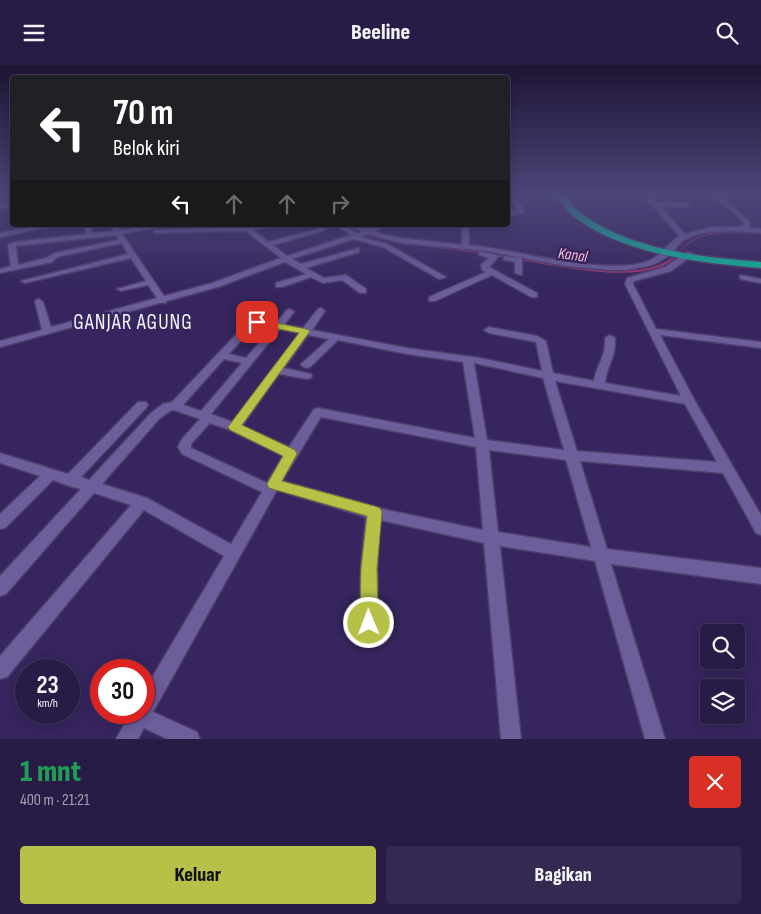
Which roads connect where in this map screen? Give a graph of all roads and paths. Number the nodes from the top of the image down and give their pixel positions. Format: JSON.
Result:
{"nodes":[{"id":1,"x":595,"y":225,"type":"edge"},
{"id":2,"x":602,"y":225,"type":"edge"},
{"id":3,"x":674,"y":225,"type":"edge"},
{"id":4,"x":747,"y":225,"type":"edge"},
{"id":5,"x":43,"y":227,"type":"edge"},
{"id":6,"x":90,"y":227,"type":"edge"},
{"id":7,"x":114,"y":227,"type":"edge"},
{"id":8,"x":156,"y":227,"type":"edge"},
{"id":9,"x":234,"y":227,"type":"edge"},
{"id":10,"x":259,"y":227,"type":"edge"},
{"id":11,"x":324,"y":227,"type":"edge"},
{"id":12,"x":343,"y":227,"type":"edge"},
{"id":13,"x":355,"y":227,"type":"edge"},
{"id":14,"x":379,"y":227,"type":"edge"},
{"id":15,"x":465,"y":227,"type":"edge"},
{"id":16,"x":248,"y":229,"type":"junction"},
{"id":17,"x":738,"y":229,"type":"junction"},
{"id":18,"x":238,"y":230,"type":"junction"},
{"id":19,"x":761,"y":231,"type":"edge"},
{"id":20,"x":132,"y":232,"type":"junction"},
{"id":21,"x":0,"y":235,"type":"edge"},
{"id":22,"x":87,"y":235,"type":"junction"},
{"id":23,"x":361,"y":235,"type":"junction"},
{"id":24,"x":684,"y":236,"type":"junction"},
{"id":25,"x":121,"y":237,"type":"junction"},
{"id":26,"x":268,"y":244,"type":"junction"},
{"id":27,"x":465,"y":247,"type":"junction"},
{"id":28,"x":88,"y":248,"type":"junction"},
{"id":29,"x":356,"y":249,"type":"dead end"},
{"id":30,"x":481,"y":250,"type":"junction"},
{"id":31,"x":678,"y":253,"type":"junction"},
{"id":32,"x":133,"y":255,"type":"junction"},
{"id":33,"x":493,"y":256,"type":"junction"},
{"id":34,"x":286,"y":259,"type":"junction"},
{"id":35,"x":761,"y":263,"type":"edge"},
{"id":36,"x":15,"y":267,"type":"junction"},
{"id":37,"x":300,"y":267,"type":"junction"},
{"id":38,"x":0,"y":271,"type":"edge"},
{"id":39,"x":492,"y":272,"type":"junction"},
{"id":40,"x":519,"y":273,"type":"dead end"},
{"id":41,"x":312,"y":275,"type":"junction"},
{"id":42,"x":442,"y":277,"type":"dead end"},
{"id":43,"x":744,"y":277,"type":"dead end"},
{"id":44,"x":25,"y":281,"type":"dead end"},
{"id":45,"x":761,"y":281,"type":"edge"},
{"id":46,"x":151,"y":282,"type":"junction"},
{"id":47,"x":279,"y":285,"type":"dead end"},
{"id":48,"x":121,"y":289,"type":"dead end"},
{"id":49,"x":363,"y":291,"type":"dead end"},
{"id":50,"x":534,"y":295,"type":"dead end"},
{"id":51,"x":432,"y":299,"type":"dead end"},
{"id":52,"x":164,"y":301,"type":"junction"},
{"id":53,"x":40,"y":302,"type":"dead end"},
{"id":54,"x":321,"y":311,"type":"dead end"},
{"id":55,"x":290,"y":312,"type":"dead end"},
{"id":56,"x":278,"y":326,"type":"junction"},
{"id":57,"x":489,"y":330,"type":"dead end"},
{"id":58,"x":47,"y":331,"type":"junction"},
{"id":59,"x":306,"y":331,"type":"junction"},
{"id":60,"x":654,"y":331,"type":"junction"},
{"id":61,"x":336,"y":337,"type":"junction"},
{"id":62,"x":610,"y":338,"type":"dead end"},
{"id":63,"x":0,"y":344,"type":"edge"},
{"id":64,"x":761,"y":345,"type":"edge"},
{"id":65,"x":222,"y":355,"type":"junction"},
{"id":66,"x":468,"y":359,"type":"junction"},
{"id":67,"x":248,"y":361,"type":"junction"},
{"id":68,"x":276,"y":370,"type":"junction"},
{"id":69,"x":548,"y":376,"type":"junction"},
{"id":70,"x":599,"y":385,"type":"junction"},
{"id":71,"x":689,"y":401,"type":"junction"},
{"id":72,"x":142,"y":405,"type":"dead end"},
{"id":73,"x":175,"y":406,"type":"junction"},
{"id":74,"x":205,"y":417,"type":"junction"},
{"id":75,"x":234,"y":427,"type":"junction"},
{"id":76,"x":482,"y":444,"type":"junction"},
{"id":77,"x":290,"y":454,"type":"junction"},
{"id":78,"x":572,"y":456,"type":"junction"},
{"id":79,"x":0,"y":458,"type":"edge"},
{"id":80,"x":727,"y":468,"type":"junction"},
{"id":81,"x":48,"y":475,"type":"junction"},
{"id":82,"x":69,"y":481,"type":"junction"},
{"id":83,"x":92,"y":486,"type":"junction"},
{"id":84,"x":272,"y":487,"type":"junction"},
{"id":85,"x":142,"y":502,"type":"junction"},
{"id":86,"x":374,"y":512,"type":"junction"},
{"id":87,"x":0,"y":523,"type":"edge"},
{"id":88,"x":761,"y":528,"type":"edge"},
{"id":89,"x":492,"y":537,"type":"junction"},
{"id":90,"x":233,"y":553,"type":"junction"},
{"id":91,"x":601,"y":556,"type":"junction"},
{"id":92,"x":761,"y":575,"type":"edge"},
{"id":93,"x":0,"y":589,"type":"edge"},
{"id":94,"x":369,"y":623,"type":"dead end"},
{"id":95,"x":0,"y":670,"type":"edge"},
{"id":96,"x":155,"y":690,"type":"edge"},
{"id":97,"x":155,"y":720,"type":"edge"},
{"id":98,"x":135,"y":724,"type":"edge"},
{"id":99,"x":126,"y":739,"type":"edge"},
{"id":100,"x":190,"y":739,"type":"edge"},
{"id":101,"x":510,"y":739,"type":"edge"},
{"id":102,"x":655,"y":739,"type":"edge"}],
"edges":[{"from":1,"to":31,"type":"highway"},
{"from":2,"to":31,"type":"highway"},
{"from":3,"to":24,"type":"street"},
{"from":4,"to":17,"type":"street"},
{"from":5,"to":21,"type":"street"},
{"from":6,"to":22,"type":"street"},
{"from":7,"to":25,"type":"street"},
{"from":8,"to":20,"type":"street"},
{"from":9,"to":18,"type":"street"},
{"from":10,"to":16,"type":"street"},
{"from":11,"to":26,"type":"street"},
{"from":12,"to":23,"type":"street"},
{"from":13,"to":23,"type":"street"},
{"from":14,"to":23,"type":"street"},
{"from":15,"to":27,"type":"street"},
{"from":16,"to":18,"type":"street"},
{"from":16,"to":26,"type":"street"},
{"from":17,"to":19,"type":"street"},
{"from":17,"to":24,"type":"street"},
{"from":18,"to":20,"type":"street"},
{"from":20,"to":25,"type":"street"},
{"from":22,"to":25,"type":"street"},
{"from":22,"to":28,"type":"street"},
{"from":22,"to":36,"type":"street"},
{"from":23,"to":27,"type":"street"},
{"from":23,"to":34,"type":"street"},
{"from":23,"to":42,"type":"street"},
{"from":24,"to":31,"type":"street"},
{"from":25,"to":28,"type":"street"},
{"from":25,"to":32,"type":"street"},
{"from":26,"to":34,"type":"street"},
{"from":27,"to":30,"type":"street"},
{"from":28,"to":36,"type":"street"},
{"from":29,"to":37,"type":"street"},
{"from":30,"to":31,"type":"street"},
{"from":30,"to":33,"type":"street"},
{"from":31,"to":35,"type":"highway"},
{"from":31,"to":60,"type":"street"},
{"from":32,"to":44,"type":"street"},
{"from":32,"to":46,"type":"street"},
{"from":33,"to":39,"type":"street"},
{"from":33,"to":40,"type":"street"},
{"from":34,"to":37,"type":"street"},
{"from":34,"to":52,"type":"street"},
{"from":36,"to":38,"type":"street"},
{"from":37,"to":41,"type":"street"},
{"from":39,"to":50,"type":"street"},
{"from":39,"to":51,"type":"street"},
{"from":41,"to":47,"type":"street"},
{"from":41,"to":49,"type":"street"},
{"from":43,"to":45,"type":"street"},
{"from":46,"to":48,"type":"street"},
{"from":46,"to":52,"type":"street"},
{"from":52,"to":58,"type":"street"},
{"from":53,"to":58,"type":"street"},
{"from":54,"to":59,"type":"street"},
{"from":55,"to":56,"type":"street"},
{"from":56,"to":59,"type":"street"},
{"from":56,"to":65,"type":"street"},
{"from":56,"to":67,"type":"street"},
{"from":57,"to":69,"type":"street"},
{"from":58,"to":63,"type":"street"},
{"from":59,"to":61,"type":"street"},
{"from":59,"to":68,"type":"street"},
{"from":60,"to":64,"type":"street"},
{"from":60,"to":71,"type":"street"},
{"from":61,"to":66,"type":"street"},
{"from":61,"to":68,"type":"street"},
{"from":62,"to":70,"type":"street"},
{"from":65,"to":67,"type":"street"},
{"from":65,"to":73,"type":"street"},
{"from":66,"to":69,"type":"street"},
{"from":66,"to":76,"type":"street"},
{"from":67,"to":74,"type":"street"},
{"from":68,"to":75,"type":"street"},
{"from":69,"to":70,"type":"street"},
{"from":69,"to":78,"type":"street"},
{"from":70,"to":71,"type":"street"},
{"from":71,"to":80,"type":"street"},
{"from":72,"to":82,"type":"street"},
{"from":73,"to":74,"type":"street"},
{"from":73,"to":83,"type":"street"},
{"from":74,"to":75,"type":"street"},
{"from":74,"to":84,"type":"street"},
{"from":75,"to":77,"type":"street"},
{"from":76,"to":77,"type":"street"},
{"from":76,"to":78,"type":"street"},
{"from":76,"to":89,"type":"street"},
{"from":77,"to":84,"type":"street"},
{"from":78,"to":80,"type":"street"},
{"from":78,"to":91,"type":"street"},
{"from":79,"to":81,"type":"street"},
{"from":80,"to":88,"type":"street"},
{"from":81,"to":82,"type":"street"},
{"from":81,"to":87,"type":"street"},
{"from":82,"to":83,"type":"street"},
{"from":83,"to":85,"type":"street"},
{"from":83,"to":93,"type":"street"},
{"from":84,"to":86,"type":"street"},
{"from":84,"to":90,"type":"street"},
{"from":85,"to":90,"type":"street"},
{"from":85,"to":95,"type":"street"},
{"from":86,"to":89,"type":"street"},
{"from":86,"to":94,"type":"street"},
{"from":89,"to":91,"type":"street"},
{"from":89,"to":101,"type":"street"},
{"from":90,"to":96,"type":"street"},
{"from":91,"to":92,"type":"street"},
{"from":91,"to":102,"type":"street"},
{"from":97,"to":100,"type":"street"},
{"from":98,"to":99,"type":"street"}]}
